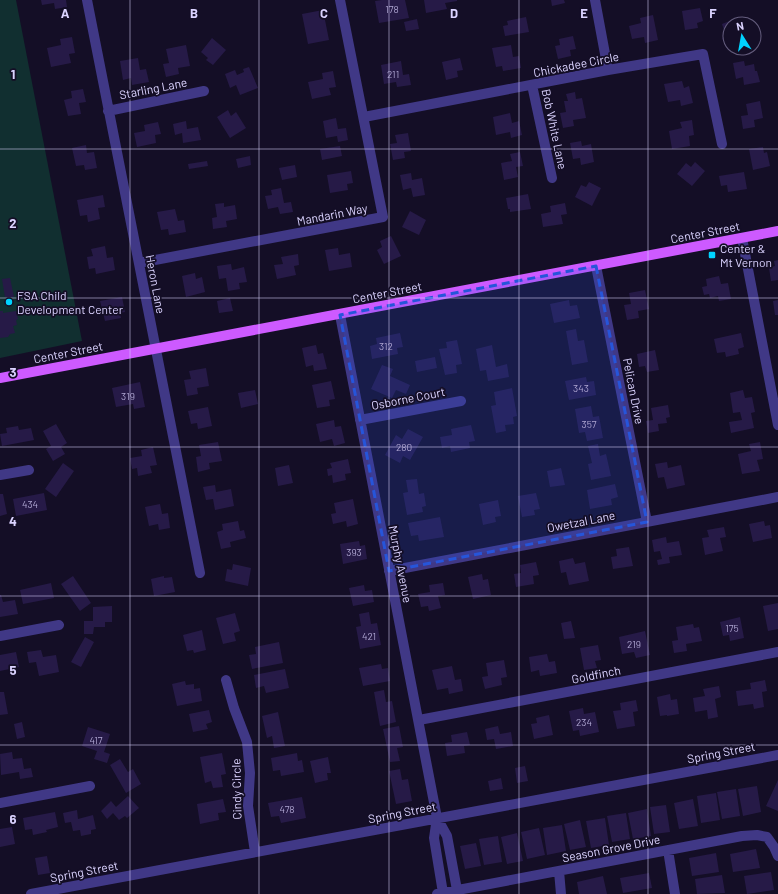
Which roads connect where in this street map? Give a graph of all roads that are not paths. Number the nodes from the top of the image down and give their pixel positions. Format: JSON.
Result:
{"nodes":[{"id":1,"x":87,"y":0,"type":"edge"},
{"id":2,"x":340,"y":0,"type":"edge"},
{"id":3,"x":595,"y":0,"type":"edge"},
{"id":4,"x":608,"y":70,"type":"junction"},
{"id":5,"x":532,"y":85,"type":"junction"},
{"id":6,"x":204,"y":91,"type":"dead end"},
{"id":7,"x":108,"y":111,"type":"junction"},
{"id":8,"x":364,"y":117,"type":"junction"},
{"id":9,"x":722,"y":144,"type":"dead end"},
{"id":10,"x":552,"y":178,"type":"dead end"},
{"id":11,"x":778,"y":231,"type":"edge"},
{"id":12,"x":742,"y":238,"type":"junction"},
{"id":13,"x":139,"y":263,"type":"junction"},
{"id":14,"x":596,"y":266,"type":"junction"},
{"id":15,"x":340,"y":315,"type":"junction"},
{"id":16,"x":156,"y":349,"type":"junction"},
{"id":17,"x":0,"y":378,"type":"edge"},
{"id":18,"x":461,"y":401,"type":"dead end"},
{"id":19,"x":360,"y":420,"type":"junction"},
{"id":20,"x":778,"y":425,"type":"edge"},
{"id":21,"x":29,"y":470,"type":"dead end"},
{"id":22,"x":0,"y":475,"type":"edge"},
{"id":23,"x":778,"y":497,"type":"edge"},
{"id":24,"x":647,"y":522,"type":"junction"},
{"id":25,"x":389,"y":571,"type":"junction"},
{"id":26,"x":200,"y":573,"type":"dead end"},
{"id":27,"x":59,"y":625,"type":"dead end"},
{"id":28,"x":0,"y":636,"type":"edge"},
{"id":29,"x":778,"y":652,"type":"edge"},
{"id":30,"x":226,"y":680,"type":"dead end"},
{"id":31,"x":419,"y":720,"type":"junction"},
{"id":32,"x":778,"y":755,"type":"edge"},
{"id":33,"x":90,"y":786,"type":"dead end"},
{"id":34,"x":0,"y":804,"type":"edge"},
{"id":35,"x":437,"y":818,"type":"junction"},
{"id":36,"x":668,"y":850,"type":"junction"},
{"id":37,"x":255,"y":852,"type":"junction"},
{"id":38,"x":778,"y":856,"type":"edge"},
{"id":39,"x":559,"y":871,"type":"junction"},
{"id":40,"x":457,"y":890,"type":"junction"},
{"id":41,"x":440,"y":893,"type":"edge"},
{"id":42,"x":31,"y":894,"type":"edge"},
{"id":43,"x":561,"y":894,"type":"edge"},
{"id":44,"x":675,"y":894,"type":"edge"}],
"edges":[{"from":1,"to":7,"type":"street","name":"Heron Lane"},
{"from":2,"to":8,"type":"street","name":"Mandarin Way"},
{"from":3,"to":4,"type":"street"},
{"from":4,"to":5,"type":"street","name":"Chickadee Circle"},
{"from":4,"to":9,"type":"street","name":"Chickadee Circle"},
{"from":5,"to":8,"type":"street","name":"Chickadee Circle"},
{"from":5,"to":10,"type":"street","name":"Bob White Lane"},
{"from":6,"to":7,"type":"street","name":"Starling Lane"},
{"from":7,"to":13,"type":"street","name":"Heron Lane"},
{"from":8,"to":13,"type":"street","name":"Mandarin Way"},
{"from":11,"to":12,"type":"main road","name":"Center Street"},
{"from":12,"to":14,"type":"main road","name":"Center Street"},
{"from":12,"to":20,"type":"street"},
{"from":13,"to":16,"type":"street","name":"Heron Lane"},
{"from":14,"to":15,"type":"main road","name":"Center Street"},
{"from":14,"to":24,"type":"street","name":"Pelican Drive"},
{"from":15,"to":16,"type":"main road","name":"Center Street"},
{"from":15,"to":19,"type":"street","name":"Murphy Avenue"},
{"from":16,"to":17,"type":"main road","name":"Center Street"},
{"from":16,"to":26,"type":"street","name":"Heron Lane"},
{"from":18,"to":19,"type":"street","name":"Osborne Court"},
{"from":19,"to":25,"type":"street","name":"Murphy Avenue"},
{"from":21,"to":22,"type":"street"},
{"from":23,"to":24,"type":"street","name":"Owetzal Lane"},
{"from":24,"to":25,"type":"street","name":"Owetzal Lane"},
{"from":25,"to":31,"type":"street","name":"Murphy Avenue"},
{"from":27,"to":28,"type":"street"},
{"from":29,"to":31,"type":"street","name":"Goldfinch"},
{"from":30,"to":37,"type":"street","name":"Cindy Circle"},
{"from":31,"to":35,"type":"street","name":"Murphy Avenue"},
{"from":32,"to":35,"type":"street","name":"Spring Street"},
{"from":33,"to":34,"type":"street"},
{"from":35,"to":37,"type":"street","name":"Spring Street"},
{"from":35,"to":40,"type":"street"},
{"from":35,"to":41,"type":"street"},
{"from":36,"to":38,"type":"street","name":"Season Grove Drive"},
{"from":36,"to":39,"type":"street","name":"Season Grove Drive"},
{"from":36,"to":44,"type":"street"},
{"from":37,"to":42,"type":"street","name":"Spring Street"},
{"from":39,"to":40,"type":"street","name":"Season Grove Drive"},
{"from":39,"to":43,"type":"street"},
{"from":40,"to":41,"type":"street","name":"Season Grove Drive"}]}
